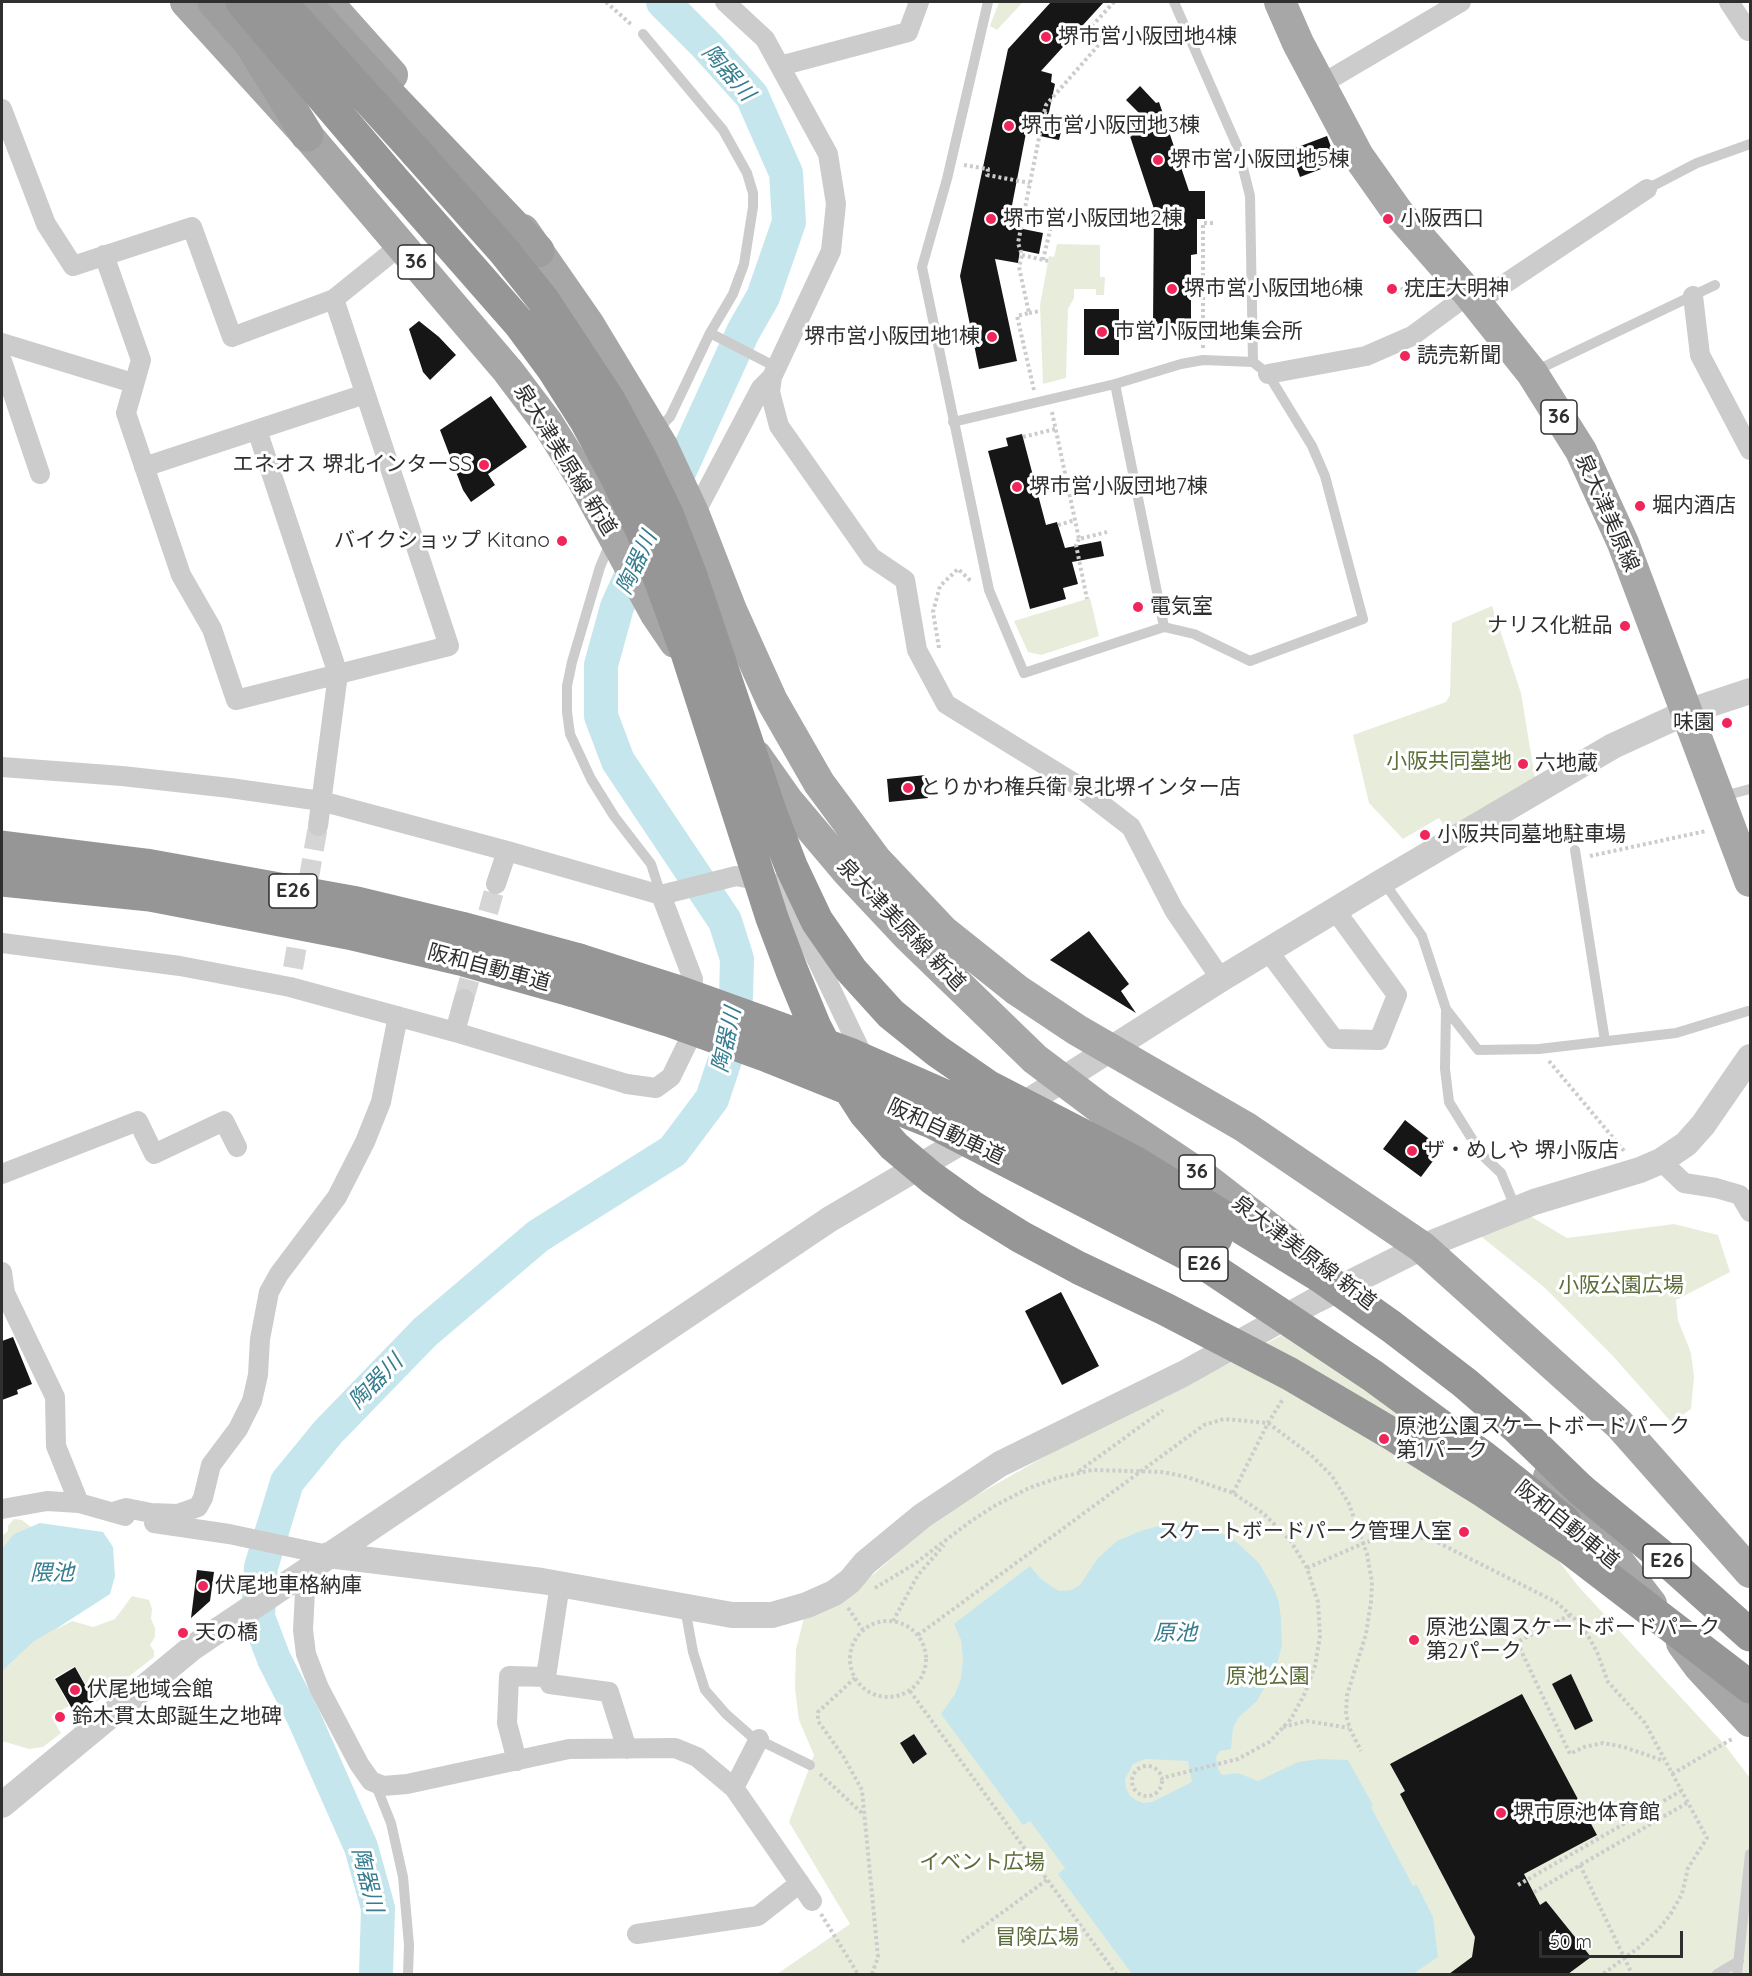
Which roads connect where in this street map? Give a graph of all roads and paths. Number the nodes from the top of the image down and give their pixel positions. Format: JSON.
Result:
{"nodes":[{"id":1,"x":186,"y":2,"type":"edge"},
{"id":2,"x":214,"y":2,"type":"edge"},
{"id":3,"x":242,"y":2,"type":"edge"},
{"id":4,"x":280,"y":2,"type":"edge"},
{"id":5,"x":304,"y":2,"type":"edge"},
{"id":6,"x":327,"y":2,"type":"edge"},
{"id":7,"x":606,"y":2,"type":"edge"},
{"id":8,"x":725,"y":2,"type":"edge"},
{"id":9,"x":919,"y":2,"type":"edge"},
{"id":10,"x":988,"y":2,"type":"edge"},
{"id":11,"x":1114,"y":2,"type":"edge"},
{"id":12,"x":1174,"y":2,"type":"edge"},
{"id":13,"x":1280,"y":2,"type":"edge"},
{"id":14,"x":1461,"y":2,"type":"edge"},
{"id":15,"x":1729,"y":2,"type":"edge"},
{"id":16,"x":1748,"y":31,"type":"dead end"},
{"id":17,"x":643,"y":34,"type":"joint"},
{"id":18,"x":780,"y":66,"type":"junction"},
{"id":19,"x":1320,"y":85,"type":"junction"},
{"id":20,"x":2,"y":109,"type":"edge"},
{"id":21,"x":1044,"y":113,"type":"junction"},
{"id":22,"x":1076,"y":129,"type":"dead end"},
{"id":23,"x":307,"y":135,"type":"junction"},
{"id":24,"x":1750,"y":144,"type":"edge"},
{"id":25,"x":947,"y":179,"type":"junction"},
{"id":26,"x":1030,"y":183,"type":"junction"},
{"id":27,"x":1647,"y":189,"type":"joint"},
{"id":28,"x":1053,"y":218,"type":"dead end"},
{"id":29,"x":1215,"y":223,"type":"dead end"},
{"id":30,"x":401,"y":245,"type":"junction"},
{"id":31,"x":538,"y":251,"type":"junction"},
{"id":32,"x":104,"y":255,"type":"junction"},
{"id":33,"x":1022,"y":255,"type":"junction"},
{"id":34,"x":1433,"y":275,"type":"dead end"},
{"id":35,"x":1715,"y":285,"type":"dead end"},
{"id":36,"x":1392,"y":289,"type":"dead end"},
{"id":37,"x":1693,"y":296,"type":"junction"},
{"id":38,"x":1473,"y":298,"type":"junction"},
{"id":39,"x":334,"y":299,"type":"junction"},
{"id":40,"x":1040,"y":311,"type":"dead end"},
{"id":41,"x":1029,"y":313,"type":"junction"},
{"id":42,"x":710,"y":333,"type":"junction"},
{"id":43,"x":2,"y":343,"type":"edge"},
{"id":44,"x":1203,"y":360,"type":"junction"},
{"id":45,"x":2,"y":361,"type":"edge"},
{"id":46,"x":1261,"y":368,"type":"junction"},
{"id":47,"x":774,"y":372,"type":"junction"},
{"id":48,"x":1532,"y":373,"type":"junction"},
{"id":49,"x":133,"y":383,"type":"junction"},
{"id":50,"x":1115,"y":384,"type":"junction"},
{"id":51,"x":365,"y":394,"type":"junction"},
{"id":52,"x":1049,"y":400,"type":"junction"},
{"id":53,"x":1036,"y":403,"type":"junction"},
{"id":54,"x":953,"y":422,"type":"junction"},
{"id":55,"x":1055,"y":429,"type":"junction"},
{"id":56,"x":257,"y":430,"type":"junction"},
{"id":57,"x":1023,"y":437,"type":"dead end"},
{"id":58,"x":658,"y":440,"type":"junction"},
{"id":59,"x":1750,"y":450,"type":"edge"},
{"id":60,"x":144,"y":467,"type":"junction"},
{"id":61,"x":40,"y":474,"type":"dead end"},
{"id":62,"x":691,"y":508,"type":"junction"},
{"id":63,"x":1075,"y":520,"type":"junction"},
{"id":64,"x":1058,"y":525,"type":"dead end"},
{"id":65,"x":1107,"y":532,"type":"dead end"},
{"id":66,"x":1079,"y":539,"type":"junction"},
{"id":67,"x":615,"y":540,"type":"junction"},
{"id":68,"x":975,"y":586,"type":"dead end"},
{"id":69,"x":1087,"y":599,"type":"dead end"},
{"id":70,"x":1164,"y":627,"type":"junction"},
{"id":71,"x":940,"y":656,"type":"dead end"},
{"id":72,"x":338,"y":674,"type":"junction"},
{"id":73,"x":1750,"y":691,"type":"edge"},
{"id":74,"x":1687,"y":712,"type":"junction"},
{"id":75,"x":2,"y":767,"type":"edge"},
{"id":76,"x":1750,"y":789,"type":"edge"},
{"id":77,"x":1524,"y":799,"type":"junction"},
{"id":78,"x":321,"y":801,"type":"junction"},
{"id":79,"x":1725,"y":811,"type":"junction"},
{"id":80,"x":318,"y":826,"type":"tunnel mouth"},
{"id":81,"x":2,"y":847,"type":"edge"},
{"id":82,"x":507,"y":851,"type":"junction"},
{"id":83,"x":1576,"y":855,"type":"junction"},
{"id":84,"x":2,"y":880,"type":"edge"},
{"id":85,"x":1383,"y":881,"type":"junction"},
{"id":86,"x":1750,"y":881,"type":"edge"},
{"id":87,"x":496,"y":884,"type":"tunnel mouth"},
{"id":88,"x":661,"y":895,"type":"junction"},
{"id":89,"x":1335,"y":910,"type":"junction"},
{"id":90,"x":2,"y":943,"type":"edge"},
{"id":91,"x":1268,"y":951,"type":"junction"},
{"id":92,"x":575,"y":975,"type":"junction"},
{"id":93,"x":1221,"y":979,"type":"junction"},
{"id":94,"x":464,"y":999,"type":"tunnel mouth"},
{"id":95,"x":1446,"y":1009,"type":"junction"},
{"id":96,"x":1750,"y":1011,"type":"edge"},
{"id":97,"x":398,"y":1016,"type":"junction"},
{"id":98,"x":455,"y":1032,"type":"junction"},
{"id":99,"x":1605,"y":1041,"type":"junction"},
{"id":100,"x":1109,"y":1049,"type":"junction"},
{"id":101,"x":1539,"y":1049,"type":"junction"},
{"id":102,"x":1750,"y":1057,"type":"edge"},
{"id":103,"x":1062,"y":1080,"type":"junction"},
{"id":104,"x":237,"y":1147,"type":"dead end"},
{"id":105,"x":923,"y":1165,"type":"junction"},
{"id":106,"x":1651,"y":1166,"type":"junction"},
{"id":107,"x":2,"y":1174,"type":"edge"},
{"id":108,"x":1516,"y":1210,"type":"junction"},
{"id":109,"x":1750,"y":1212,"type":"edge"},
{"id":110,"x":1422,"y":1247,"type":"junction"},
{"id":111,"x":2,"y":1272,"type":"edge"},
{"id":112,"x":1348,"y":1285,"type":"junction"},
{"id":113,"x":1172,"y":1404,"type":"dead end"},
{"id":114,"x":1268,"y":1423,"type":"junction"},
{"id":115,"x":1141,"y":1471,"type":"junction"},
{"id":116,"x":1076,"y":1474,"type":"junction"},
{"id":117,"x":1581,"y":1490,"type":"junction"},
{"id":118,"x":1233,"y":1493,"type":"junction"},
{"id":119,"x":79,"y":1503,"type":"junction"},
{"id":120,"x":2,"y":1509,"type":"edge"},
{"id":121,"x":113,"y":1512,"type":"junction"},
{"id":122,"x":948,"y":1540,"type":"junction"},
{"id":123,"x":1364,"y":1543,"type":"junction"},
{"id":124,"x":328,"y":1556,"type":"junction"},
{"id":125,"x":1307,"y":1568,"type":"junction"},
{"id":126,"x":1750,"y":1572,"type":"edge"},
{"id":127,"x":297,"y":1578,"type":"junction"},
{"id":128,"x":560,"y":1584,"type":"junction"},
{"id":129,"x":874,"y":1588,"type":"dead end"},
{"id":130,"x":684,"y":1606,"type":"junction"},
{"id":131,"x":839,"y":1608,"type":"dead end"},
{"id":132,"x":1570,"y":1615,"type":"junction"},
{"id":133,"x":893,"y":1621,"type":"junction"},
{"id":134,"x":863,"y":1630,"type":"junction"},
{"id":135,"x":918,"y":1635,"type":"junction"},
{"id":136,"x":1750,"y":1635,"type":"edge"},
{"id":137,"x":546,"y":1677,"type":"junction"},
{"id":138,"x":855,"y":1678,"type":"junction"},
{"id":139,"x":1750,"y":1687,"type":"edge"},
{"id":140,"x":910,"y":1691,"type":"junction"},
{"id":141,"x":1283,"y":1727,"type":"junction"},
{"id":142,"x":1350,"y":1729,"type":"junction"},
{"id":143,"x":1741,"y":1730,"type":"edge"},
{"id":144,"x":759,"y":1740,"type":"junction"},
{"id":145,"x":627,"y":1749,"type":"junction"},
{"id":146,"x":1361,"y":1750,"type":"dead end"},
{"id":147,"x":517,"y":1761,"type":"junction"},
{"id":148,"x":1664,"y":1761,"type":"junction"},
{"id":149,"x":810,"y":1765,"type":"joint"},
{"id":150,"x":1672,"y":1774,"type":"junction"},
{"id":151,"x":1162,"y":1778,"type":"junction"},
{"id":152,"x":375,"y":1783,"type":"junction"},
{"id":153,"x":734,"y":1788,"type":"junction"},
{"id":154,"x":1681,"y":1791,"type":"junction"},
{"id":155,"x":1688,"y":1803,"type":"junction"},
{"id":156,"x":2,"y":1805,"type":"edge"},
{"id":157,"x":864,"y":1815,"type":"junction"},
{"id":158,"x":1750,"y":1854,"type":"edge"},
{"id":159,"x":1580,"y":1865,"type":"junction"},
{"id":160,"x":1048,"y":1879,"type":"junction"},
{"id":161,"x":800,"y":1883,"type":"junction"},
{"id":162,"x":1518,"y":1885,"type":"dead end"},
{"id":163,"x":1534,"y":1892,"type":"dead end"},
{"id":164,"x":812,"y":1901,"type":"joint"},
{"id":165,"x":637,"y":1934,"type":"dead end"},
{"id":166,"x":962,"y":1942,"type":"dead end"},
{"id":167,"x":1624,"y":1958,"type":"junction"},
{"id":168,"x":1739,"y":1961,"type":"junction"},
{"id":169,"x":857,"y":1973,"type":"edge"},
{"id":170,"x":408,"y":1974,"type":"edge"},
{"id":171,"x":850,"y":1974,"type":"edge"},
{"id":172,"x":872,"y":1974,"type":"edge"},
{"id":173,"x":1116,"y":1974,"type":"edge"},
{"id":174,"x":1603,"y":1974,"type":"edge"},
{"id":175,"x":1632,"y":1974,"type":"edge"},
{"id":176,"x":1717,"y":1974,"type":"edge"},
{"id":177,"x":1737,"y":1974,"type":"edge"}],
"edges":[{"from":1,"to":23,"type":"main road","name":"泉大津美原線 新道","number":"36"},
{"from":2,"to":23,"type":"highway"},
{"from":3,"to":139,"type":"highway","bridge":true},
{"from":4,"to":117,"type":"highway","bridge":true},
{"from":5,"to":31,"type":"highway"},
{"from":6,"to":31,"type":"main road","name":"泉大津美原線 新道"},
{"from":7,"to":17,"type":"path"},
{"from":8,"to":18,"type":"street"},
{"from":9,"to":18,"type":"street"},
{"from":10,"to":25,"type":"lane"},
{"from":11,"to":21,"type":"path"},
{"from":12,"to":46,"type":"lane"},
{"from":13,"to":19,"type":"main road","name":"泉大津美原線","number":"36"},
{"from":14,"to":19,"type":"street"},
{"from":15,"to":16,"type":"street"},
{"from":17,"to":42,"type":"lane"},
{"from":18,"to":47,"type":"street"},
{"from":19,"to":38,"type":"main road","name":"泉大津美原線","number":"36"},
{"from":20,"to":32,"type":"street"},
{"from":21,"to":22,"type":"path"},
{"from":21,"to":26,"type":"path"},
{"from":23,"to":30,"type":"main road","name":"泉大津美原線 新道","number":"36"},
{"from":24,"to":27,"type":"lane"},
{"from":25,"to":26,"type":"path"},
{"from":25,"to":54,"type":"lane"},
{"from":26,"to":33,"type":"path"},
{"from":27,"to":38,"type":"street"},
{"from":28,"to":33,"type":"path"},
{"from":29,"to":44,"type":"path"},
{"from":30,"to":39,"type":"street"},
{"from":30,"to":67,"type":"main road","name":"泉大津美原線 新道","number":"36"},
{"from":31,"to":58,"type":"main road","name":"泉大津美原線 新道"},
{"from":32,"to":39,"type":"street"},
{"from":32,"to":49,"type":"street"},
{"from":33,"to":41,"type":"path"},
{"from":34,"to":36,"type":"path"},
{"from":35,"to":37,"type":"lane"},
{"from":37,"to":48,"type":"lane"},
{"from":37,"to":59,"type":"street"},
{"from":38,"to":46,"type":"street"},
{"from":38,"to":48,"type":"main road","name":"泉大津美原線","number":"36"},
{"from":39,"to":51,"type":"street"},
{"from":40,"to":41,"type":"path"},
{"from":41,"to":53,"type":"path"},
{"from":42,"to":47,"type":"lane"},
{"from":42,"to":58,"type":"lane"},
{"from":43,"to":49,"type":"street"},
{"from":44,"to":46,"type":"lane"},
{"from":44,"to":50,"type":"lane"},
{"from":45,"to":61,"type":"street"},
{"from":46,"to":70,"type":"lane"},
{"from":47,"to":62,"type":"street"},
{"from":47,"to":93,"type":"street"},
{"from":48,"to":74,"type":"main road","name":"泉大津美原線","number":"36"},
{"from":49,"to":60,"type":"street"},
{"from":50,"to":52,"type":"lane"},
{"from":50,"to":70,"type":"lane"},
{"from":51,"to":56,"type":"street"},
{"from":51,"to":72,"type":"street"},
{"from":52,"to":53,"type":"lane"},
{"from":52,"to":55,"type":"path"},
{"from":53,"to":54,"type":"lane"},
{"from":54,"to":70,"type":"lane"},
{"from":55,"to":57,"type":"path"},
{"from":55,"to":63,"type":"path"},
{"from":56,"to":60,"type":"street"},
{"from":56,"to":72,"type":"street"},
{"from":58,"to":62,"type":"main road","name":"泉大津美原線 新道"},
{"from":60,"to":72,"type":"street"},
{"from":62,"to":100,"type":"main road","name":"泉大津美原線 新道"},
{"from":63,"to":64,"type":"path"},
{"from":63,"to":66,"type":"path"},
{"from":65,"to":66,"type":"path"},
{"from":66,"to":69,"type":"path"},
{"from":67,"to":88,"type":"lane"},
{"from":67,"to":103,"type":"main road","name":"泉大津美原線 新道","number":"36"},
{"from":68,"to":71,"type":"path"},
{"from":72,"to":78,"type":"street"},
{"from":73,"to":74,"type":"street"},
{"from":74,"to":77,"type":"street"},
{"from":74,"to":79,"type":"main road","name":"泉大津美原線","number":"36"},
{"from":75,"to":78,"type":"street"},
{"from":76,"to":79,"type":"lane"},
{"from":77,"to":83,"type":"path"},
{"from":77,"to":85,"type":"street"},
{"from":78,"to":80,"type":"street"},
{"from":78,"to":82,"type":"street"},
{"from":79,"to":83,"type":"path"},
{"from":79,"to":86,"type":"main road","name":"泉大津美原線","number":"36"},
{"from":81,"to":92,"type":"highway","name":"阪和自動車道","number":"E26"},
{"from":82,"to":87,"type":"street"},
{"from":82,"to":88,"type":"street"},
{"from":83,"to":99,"type":"lane"},
{"from":84,"to":92,"type":"highway","name":"阪和自動車道","number":"E26"},
{"from":85,"to":89,"type":"street"},
{"from":85,"to":95,"type":"lane"},
{"from":88,"to":98,"type":"street"},
{"from":88,"to":105,"type":"street"},
{"from":89,"to":91,"type":"street"},
{"from":89,"to":91,"type":"street"},
{"from":90,"to":97,"type":"street"},
{"from":91,"to":93,"type":"street"},
{"from":92,"to":117,"type":"highway","name":"阪和自動車道","number":"E26","bridge":true},
{"from":92,"to":139,"type":"highway","name":"阪和自動車道","number":"E26","bridge":true},
{"from":93,"to":100,"type":"street"},
{"from":94,"to":98,"type":"street"},
{"from":95,"to":101,"type":"lane"},
{"from":95,"to":108,"type":"lane"},
{"from":96,"to":99,"type":"lane"},
{"from":97,"to":98,"type":"street"},
{"from":97,"to":121,"type":"street"},
{"from":99,"to":101,"type":"lane"},
{"from":100,"to":103,"type":"street"},
{"from":100,"to":110,"type":"main road","name":"泉大津美原線 新道"},
{"from":101,"to":106,"type":"path"},
{"from":102,"to":106,"type":"street"},
{"from":103,"to":105,"type":"street"},
{"from":103,"to":112,"type":"main road","name":"泉大津美原線 新道","number":"36"},
{"from":104,"to":107,"type":"street"},
{"from":105,"to":124,"type":"street"},
{"from":106,"to":108,"type":"street"},
{"from":106,"to":109,"type":"street"},
{"from":108,"to":110,"type":"street"},
{"from":110,"to":112,"type":"street"},
{"from":110,"to":126,"type":"main road","name":"泉大津美原線 新道"},
{"from":111,"to":119,"type":"street"},
{"from":112,"to":130,"type":"street"},
{"from":112,"to":143,"type":"main road","name":"泉大津美原線 新道","number":"36"},
{"from":113,"to":116,"type":"path"},
{"from":114,"to":115,"type":"path"},
{"from":114,"to":118,"type":"path"},
{"from":114,"to":123,"type":"path"},
{"from":115,"to":116,"type":"path"},
{"from":115,"to":118,"type":"path"},
{"from":115,"to":135,"type":"path"},
{"from":116,"to":122,"type":"path"},
{"from":117,"to":136,"type":"highway","name":"阪和自動車道","number":"E26"},
{"from":118,"to":125,"type":"path"},
{"from":119,"to":120,"type":"street"},
{"from":119,"to":121,"type":"street"},
{"from":121,"to":124,"type":"street"},
{"from":122,"to":129,"type":"path"},
{"from":122,"to":133,"type":"path"},
{"from":123,"to":125,"type":"path"},
{"from":123,"to":132,"type":"path"},
{"from":123,"to":142,"type":"path"},
{"from":124,"to":127,"type":"street"},
{"from":124,"to":128,"type":"street"},
{"from":125,"to":141,"type":"path"},
{"from":127,"to":152,"type":"street"},
{"from":127,"to":156,"type":"street"},
{"from":128,"to":130,"type":"street"},
{"from":128,"to":137,"type":"street"},
{"from":130,"to":144,"type":"lane"},
{"from":131,"to":134,"type":"path"},
{"from":132,"to":148,"type":"path"},
{"from":132,"to":148,"type":"path"},
{"from":133,"to":134,"type":"path"},
{"from":133,"to":135,"type":"path"},
{"from":134,"to":138,"type":"path"},
{"from":135,"to":140,"type":"path"},
{"from":137,"to":145,"type":"street"},
{"from":137,"to":147,"type":"street"},
{"from":138,"to":140,"type":"path"},
{"from":138,"to":157,"type":"path"},
{"from":140,"to":160,"type":"path"},
{"from":141,"to":142,"type":"path"},
{"from":141,"to":151,"type":"path"},
{"from":142,"to":146,"type":"path"},
{"from":143,"to":150,"type":"path"},
{"from":144,"to":149,"type":"lane"},
{"from":144,"to":153,"type":"street"},
{"from":145,"to":147,"type":"street"},
{"from":145,"to":153,"type":"street"},
{"from":147,"to":152,"type":"street"},
{"from":148,"to":150,"type":"path"},
{"from":149,"to":157,"type":"path"},
{"from":150,"to":154,"type":"path"},
{"from":151,"to":151,"type":"path"},
{"from":152,"to":170,"type":"lane"},
{"from":153,"to":161,"type":"street"},
{"from":154,"to":155,"type":"path"},
{"from":154,"to":162,"type":"path"},
{"from":155,"to":159,"type":"path"},
{"from":155,"to":167,"type":"path"},
{"from":157,"to":172,"type":"path"},
{"from":158,"to":168,"type":"lane"},
{"from":159,"to":163,"type":"path"},
{"from":159,"to":167,"type":"path"},
{"from":160,"to":166,"type":"path"},
{"from":160,"to":173,"type":"path"},
{"from":161,"to":164,"type":"street"},
{"from":161,"to":165,"type":"street"},
{"from":164,"to":169,"type":"path"},
{"from":167,"to":174,"type":"path"},
{"from":167,"to":175,"type":"path"},
{"from":168,"to":176,"type":"lane"},
{"from":168,"to":177,"type":"lane"},
{"from":169,"to":171,"type":"path"}]}
